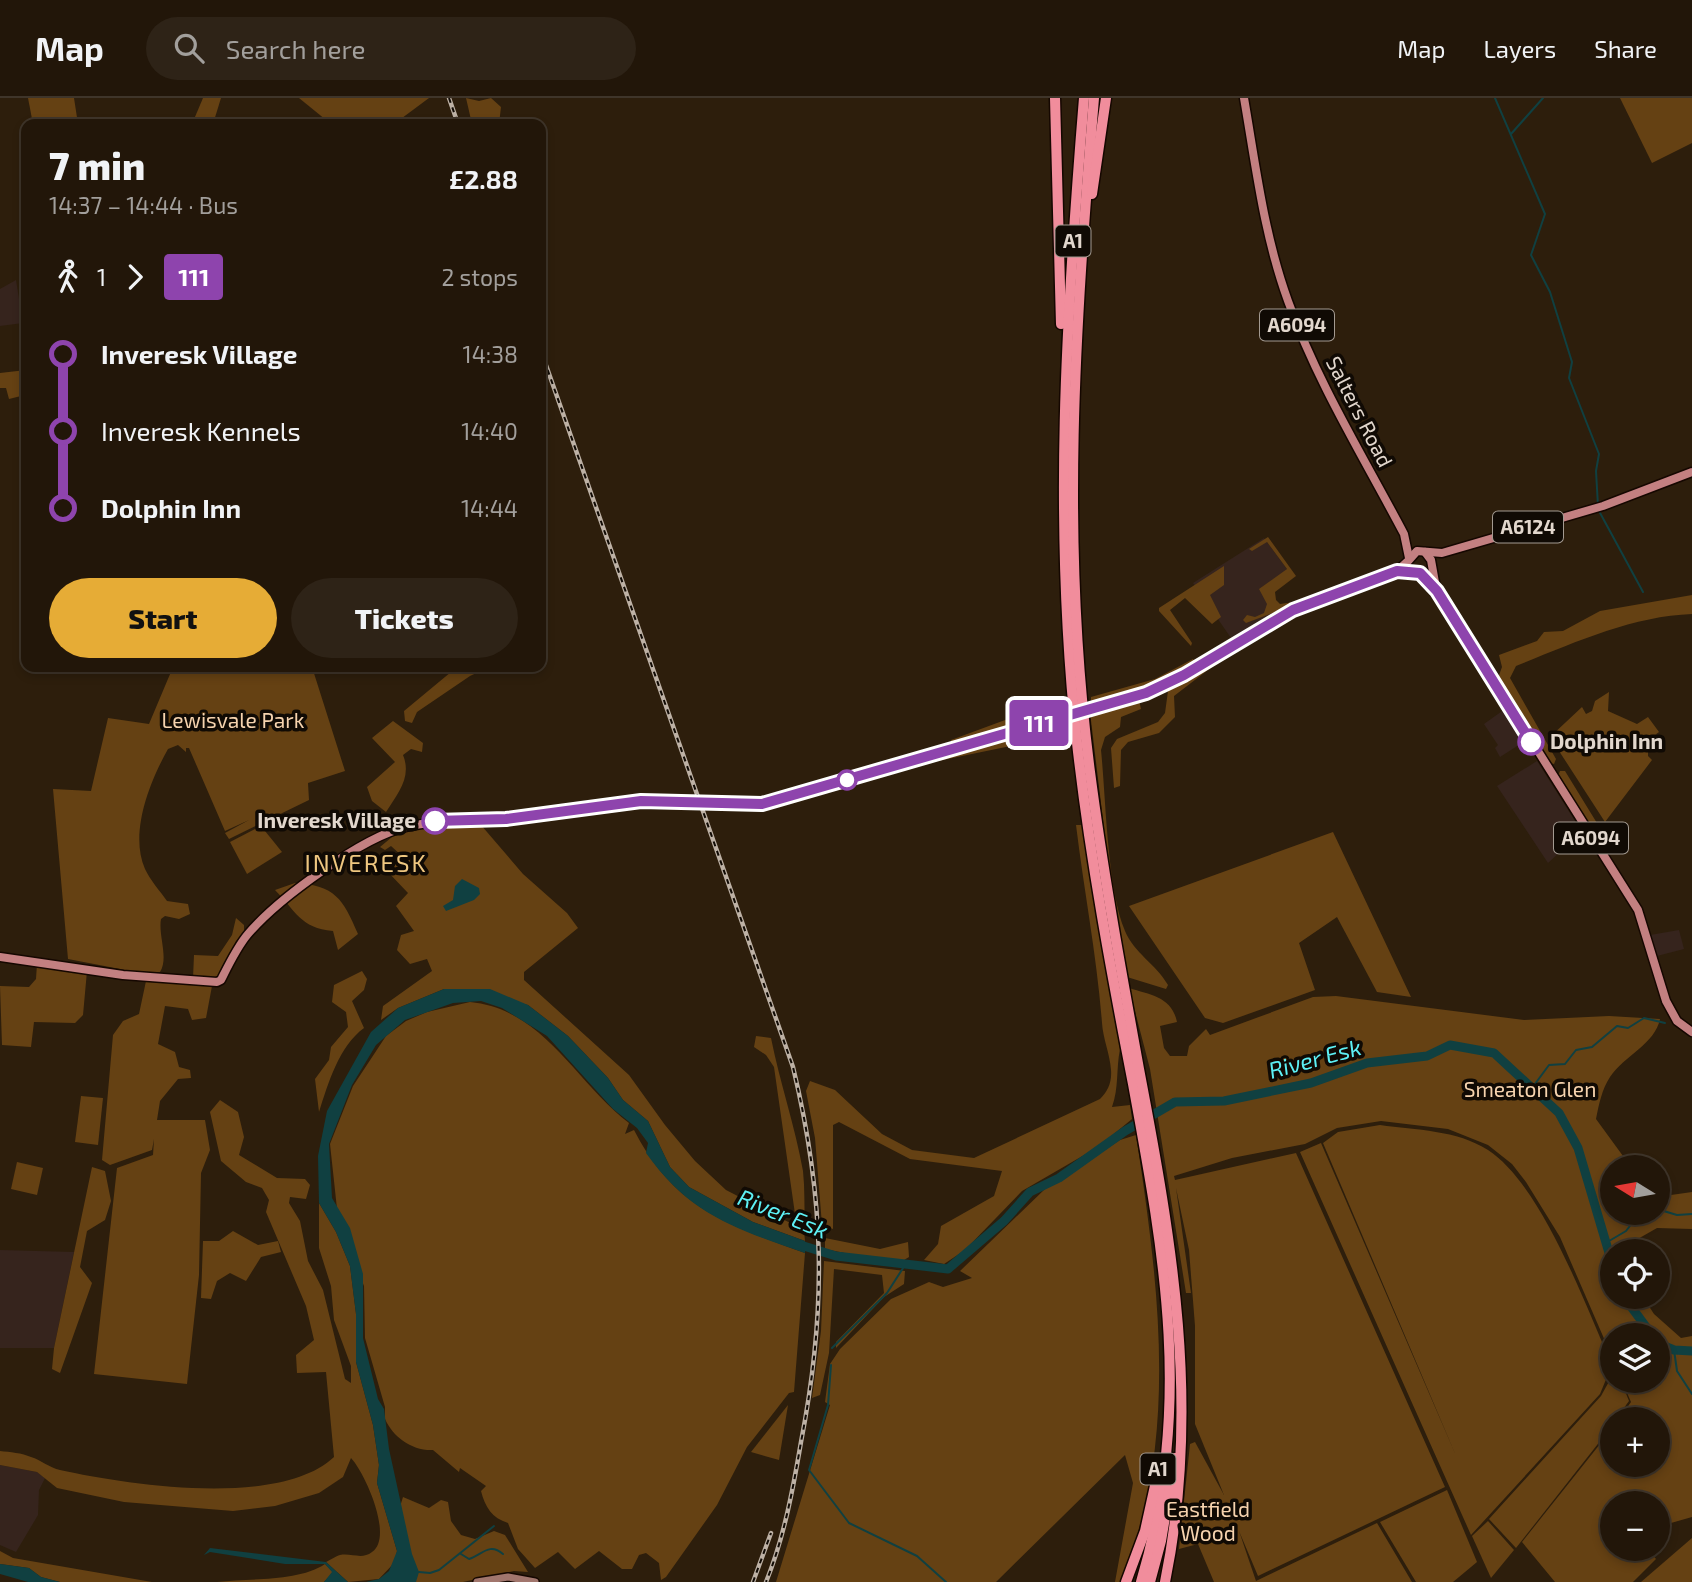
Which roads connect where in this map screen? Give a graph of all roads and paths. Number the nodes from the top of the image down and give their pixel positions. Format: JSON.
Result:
{"nodes":[{"id":1,"x":1055,"y":98,"type":"edge"},
{"id":2,"x":1084,"y":98,"type":"edge"},
{"id":3,"x":1094,"y":98,"type":"edge"},
{"id":4,"x":1106,"y":98,"type":"edge"},
{"id":5,"x":1244,"y":98,"type":"edge"},
{"id":6,"x":1078,"y":295,"type":"junction"},
{"id":7,"x":1064,"y":384,"type":"junction"},
{"id":8,"x":1692,"y":471,"type":"edge"},
{"id":9,"x":1404,"y":534,"type":"junction"},
{"id":10,"x":1423,"y":551,"type":"junction"},
{"id":11,"x":1442,"y":553,"type":"junction"},
{"id":12,"x":1409,"y":560,"type":"junction"},
{"id":13,"x":1430,"y":565,"type":"junction"},
{"id":14,"x":1397,"y":571,"type":"junction"},
{"id":15,"x":1418,"y":573,"type":"junction"},
{"id":16,"x":1437,"y":591,"type":"junction"},
{"id":17,"x":0,"y":957,"type":"edge"},
{"id":18,"x":1692,"y":1032,"type":"edge"},
{"id":19,"x":1136,"y":1080,"type":"junction"},
{"id":20,"x":1151,"y":1158,"type":"junction"},
{"id":21,"x":1171,"y":1351,"type":"junction"},
{"id":22,"x":1181,"y":1377,"type":"junction"},
{"id":23,"x":477,"y":1582,"type":"edge"},
{"id":24,"x":535,"y":1582,"type":"edge"},
{"id":25,"x":1126,"y":1582,"type":"edge"},
{"id":26,"x":1140,"y":1582,"type":"edge"},
{"id":27,"x":1150,"y":1582,"type":"edge"},
{"id":28,"x":1165,"y":1582,"type":"edge"}],
"edges":[{"from":1,"to":7,"type":"highway"},
{"from":2,"to":7,"type":"highway","number":"A1"},
{"from":3,"to":6,"type":"highway","number":"A1"},
{"from":4,"to":6,"type":"highway"},
{"from":5,"to":9,"type":"main road","name":"Salters Road","number":"A6094"},
{"from":6,"to":19,"type":"highway","number":"A1"},
{"from":7,"to":19,"type":"highway","number":"A1"},
{"from":8,"to":11,"type":"main road","number":"A6124"},
{"from":9,"to":10,"type":"main road","name":"Salters Road","number":"A6094"},
{"from":9,"to":12,"type":"main road","name":"Salters Road","number":"A6094"},
{"from":10,"to":11,"type":"main road","number":"A6124"},
{"from":10,"to":12,"type":"main road"},
{"from":10,"to":13,"type":"main road","name":"Salters Road"},
{"from":11,"to":13,"type":"main road","number":"A6124"},
{"from":12,"to":14,"type":"main road"},
{"from":12,"to":15,"type":"main road"},
{"from":13,"to":15,"type":"main road"},
{"from":13,"to":16,"type":"main road","number":"A6094"},
{"from":14,"to":15,"type":"main road"},
{"from":14,"to":17,"type":"main road","bridge":true},
{"from":15,"to":16,"type":"main road","number":"A6094"},
{"from":16,"to":18,"type":"main road","number":"A6094"},
{"from":19,"to":20,"type":"highway","number":"A1"},
{"from":20,"to":21,"type":"highway","number":"A1"},
{"from":20,"to":22,"type":"highway","number":"A1"},
{"from":21,"to":25,"type":"highway","number":"A1"},
{"from":21,"to":26,"type":"highway","number":"A1"},
{"from":22,"to":27,"type":"highway","number":"A1"},
{"from":22,"to":28,"type":"highway","number":"A1"},
{"from":23,"to":24,"type":"main road"}]}
